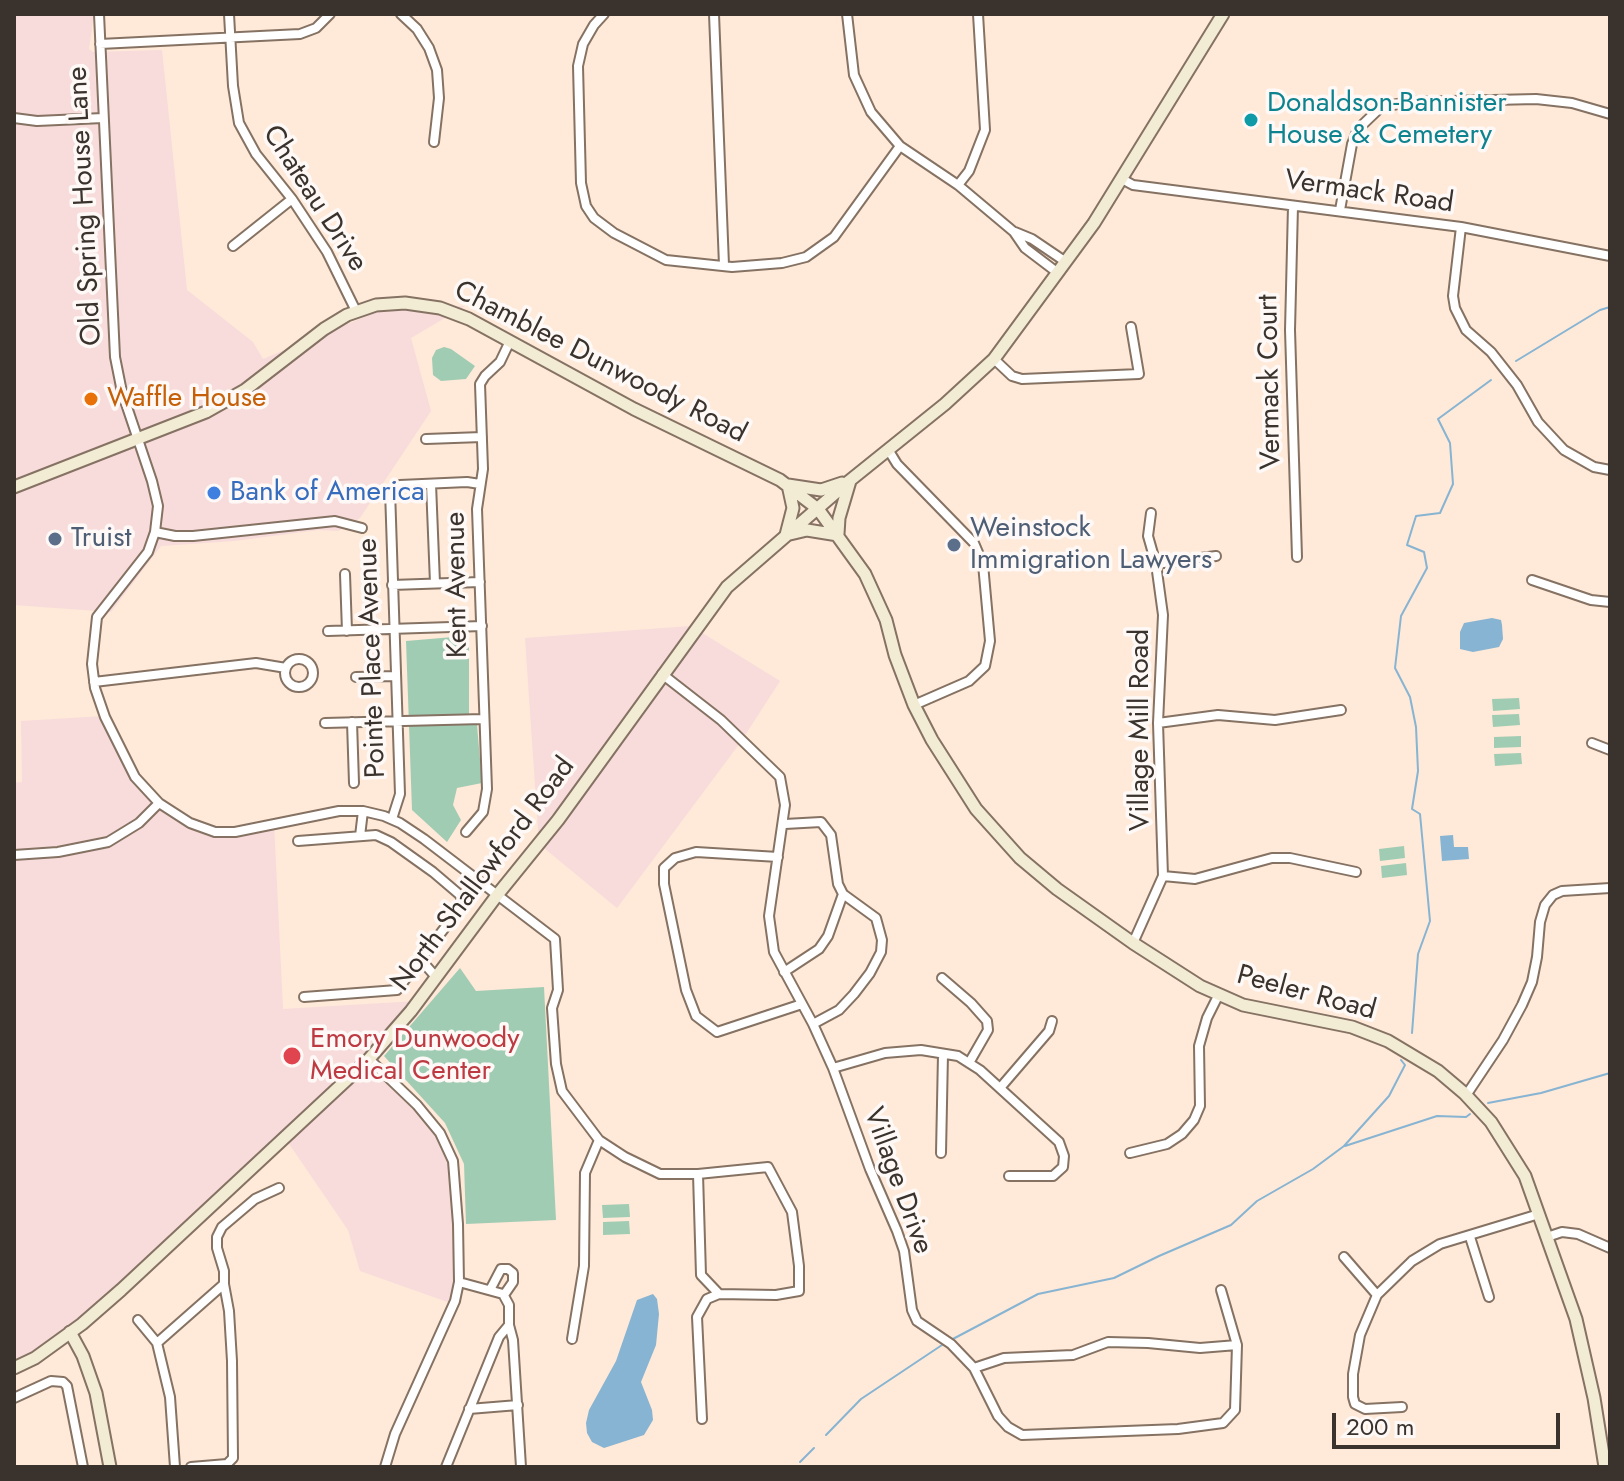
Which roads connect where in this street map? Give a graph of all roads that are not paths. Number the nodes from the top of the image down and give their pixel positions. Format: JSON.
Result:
{"nodes":[{"id":1,"x":99,"y":14,"type":"edge"},
{"id":2,"x":229,"y":14,"type":"edge"},
{"id":3,"x":330,"y":14,"type":"edge"},
{"id":4,"x":401,"y":14,"type":"edge"},
{"id":5,"x":604,"y":14,"type":"edge"},
{"id":6,"x":714,"y":14,"type":"edge"},
{"id":7,"x":847,"y":14,"type":"edge"},
{"id":8,"x":978,"y":14,"type":"edge"},
{"id":9,"x":1223,"y":14,"type":"edge"},
{"id":10,"x":230,"y":39,"type":"junction"},
{"id":11,"x":100,"y":44,"type":"junction"},
{"id":12,"x":1610,"y":114,"type":"edge"},
{"id":13,"x":14,"y":118,"type":"edge"},
{"id":14,"x":103,"y":118,"type":"junction"},
{"id":15,"x":434,"y":142,"type":"dead end"},
{"id":16,"x":900,"y":146,"type":"junction"},
{"id":17,"x":1122,"y":179,"type":"junction"},
{"id":18,"x":958,"y":185,"type":"junction"},
{"id":19,"x":292,"y":199,"type":"junction"},
{"id":20,"x":1293,"y":206,"type":"junction"},
{"id":21,"x":1340,"y":210,"type":"junction"},
{"id":22,"x":1461,"y":227,"type":"junction"},
{"id":23,"x":1014,"y":232,"type":"junction"},
{"id":24,"x":233,"y":246,"type":"dead end"},
{"id":25,"x":1610,"y":256,"type":"edge"},
{"id":26,"x":1066,"y":262,"type":"junction"},
{"id":27,"x":724,"y":265,"type":"junction"},
{"id":28,"x":1058,"y":273,"type":"junction"},
{"id":29,"x":356,"y":311,"type":"junction"},
{"id":30,"x":1131,"y":327,"type":"dead end"},
{"id":31,"x":510,"y":341,"type":"junction"},
{"id":32,"x":994,"y":359,"type":"junction"},
{"id":33,"x":482,"y":437,"type":"junction"},
{"id":34,"x":431,"y":439,"type":"dead end"},
{"id":35,"x":137,"y":440,"type":"junction"},
{"id":36,"x":889,"y":451,"type":"junction"},
{"id":37,"x":1610,"y":470,"type":"edge"},
{"id":38,"x":850,"y":481,"type":"junction"},
{"id":39,"x":431,"y":484,"type":"junction"},
{"id":40,"x":480,"y":484,"type":"junction"},
{"id":41,"x":788,"y":485,"type":"junction"},
{"id":42,"x":14,"y":487,"type":"edge"},
{"id":43,"x":818,"y":509,"type":"junction"},
{"id":44,"x":1151,"y":513,"type":"dead end"},
{"id":45,"x":362,"y":528,"type":"dead end"},
{"id":46,"x":155,"y":532,"type":"junction"},
{"id":47,"x":786,"y":535,"type":"junction"},
{"id":48,"x":838,"y":535,"type":"junction"},
{"id":49,"x":1216,"y":556,"type":"dead end"},
{"id":50,"x":1297,"y":557,"type":"dead end"},
{"id":51,"x":1156,"y":564,"type":"junction"},
{"id":52,"x":345,"y":574,"type":"dead end"},
{"id":53,"x":1532,"y":580,"type":"dead end"},
{"id":54,"x":480,"y":582,"type":"junction"},
{"id":55,"x":435,"y":583,"type":"junction"},
{"id":56,"x":392,"y":585,"type":"junction"},
{"id":57,"x":1610,"y":602,"type":"edge"},
{"id":58,"x":482,"y":626,"type":"junction"},
{"id":59,"x":394,"y":629,"type":"junction"},
{"id":60,"x":328,"y":631,"type":"dead end"},
{"id":61,"x":347,"y":631,"type":"junction"},
{"id":62,"x":286,"y":668,"type":"dead end"},
{"id":63,"x":662,"y":674,"type":"junction"},
{"id":64,"x":395,"y":676,"type":"junction"},
{"id":65,"x":356,"y":677,"type":"dead end"},
{"id":66,"x":94,"y":682,"type":"junction"},
{"id":67,"x":914,"y":705,"type":"junction"},
{"id":68,"x":1341,"y":710,"type":"dead end"},
{"id":69,"x":483,"y":719,"type":"junction"},
{"id":70,"x":397,"y":721,"type":"junction"},
{"id":71,"x":352,"y":722,"type":"junction"},
{"id":72,"x":325,"y":723,"type":"dead end"},
{"id":73,"x":1158,"y":723,"type":"junction"},
{"id":74,"x":1592,"y":743,"type":"dead end"},
{"id":75,"x":1610,"y":750,"type":"edge"},
{"id":76,"x":354,"y":783,"type":"dead end"},
{"id":77,"x":159,"y":803,"type":"junction"},
{"id":78,"x":363,"y":811,"type":"junction"},
{"id":79,"x":392,"y":819,"type":"junction"},
{"id":80,"x":785,"y":824,"type":"junction"},
{"id":81,"x":466,"y":832,"type":"dead end"},
{"id":82,"x":360,"y":836,"type":"junction"},
{"id":83,"x":298,"y":841,"type":"dead end"},
{"id":84,"x":14,"y":855,"type":"edge"},
{"id":85,"x":778,"y":857,"type":"junction"},
{"id":86,"x":1356,"y":872,"type":"dead end"},
{"id":87,"x":1163,"y":876,"type":"junction"},
{"id":88,"x":1610,"y":888,"type":"edge"},
{"id":89,"x":498,"y":894,"type":"junction"},
{"id":90,"x":843,"y":894,"type":"junction"},
{"id":91,"x":1133,"y":943,"type":"junction"},
{"id":92,"x":421,"y":960,"type":"junction"},
{"id":93,"x":784,"y":972,"type":"junction"},
{"id":94,"x":436,"y":977,"type":"junction"},
{"id":95,"x":942,"y":978,"type":"dead end"},
{"id":96,"x":1218,"y":996,"type":"junction"},
{"id":97,"x":304,"y":997,"type":"dead end"},
{"id":98,"x":802,"y":1004,"type":"junction"},
{"id":99,"x":1052,"y":1021,"type":"dead end"},
{"id":100,"x":813,"y":1024,"type":"junction"},
{"id":101,"x":943,"y":1054,"type":"junction"},
{"id":102,"x":369,"y":1059,"type":"junction"},
{"id":103,"x":969,"y":1063,"type":"junction"},
{"id":104,"x":833,"y":1068,"type":"junction"},
{"id":105,"x":1000,"y":1088,"type":"junction"},
{"id":106,"x":1464,"y":1093,"type":"junction"},
{"id":107,"x":599,"y":1140,"type":"junction"},
{"id":108,"x":941,"y":1153,"type":"dead end"},
{"id":109,"x":1130,"y":1153,"type":"dead end"},
{"id":110,"x":698,"y":1174,"type":"junction"},
{"id":111,"x":1009,"y":1176,"type":"dead end"},
{"id":112,"x":279,"y":1188,"type":"dead end"},
{"id":113,"x":1539,"y":1214,"type":"junction"},
{"id":114,"x":1470,"y":1237,"type":"junction"},
{"id":115,"x":1547,"y":1237,"type":"junction"},
{"id":116,"x":1610,"y":1248,"type":"edge"},
{"id":117,"x":1344,"y":1257,"type":"dead end"},
{"id":118,"x":459,"y":1282,"type":"junction"},
{"id":119,"x":224,"y":1284,"type":"junction"},
{"id":120,"x":490,"y":1290,"type":"junction"},
{"id":121,"x":1221,"y":1290,"type":"dead end"},
{"id":122,"x":719,"y":1294,"type":"junction"},
{"id":123,"x":504,"y":1295,"type":"junction"},
{"id":124,"x":1377,"y":1295,"type":"junction"},
{"id":125,"x":1489,"y":1297,"type":"dead end"},
{"id":126,"x":138,"y":1320,"type":"dead end"},
{"id":127,"x":509,"y":1325,"type":"junction"},
{"id":128,"x":70,"y":1332,"type":"junction"},
{"id":129,"x":572,"y":1339,"type":"dead end"},
{"id":130,"x":157,"y":1343,"type":"junction"},
{"id":131,"x":1237,"y":1345,"type":"junction"},
{"id":132,"x":14,"y":1368,"type":"edge"},
{"id":133,"x":974,"y":1368,"type":"junction"},
{"id":134,"x":14,"y":1398,"type":"edge"},
{"id":135,"x":518,"y":1405,"type":"junction"},
{"id":136,"x":1402,"y":1407,"type":"dead end"},
{"id":137,"x":469,"y":1409,"type":"junction"},
{"id":138,"x":702,"y":1419,"type":"dead end"},
{"id":139,"x":83,"y":1467,"type":"edge"},
{"id":140,"x":110,"y":1467,"type":"edge"},
{"id":141,"x":175,"y":1467,"type":"edge"},
{"id":142,"x":195,"y":1467,"type":"edge"},
{"id":143,"x":385,"y":1467,"type":"edge"},
{"id":144,"x":446,"y":1467,"type":"edge"},
{"id":145,"x":521,"y":1467,"type":"edge"},
{"id":146,"x":1605,"y":1467,"type":"edge"}],
"edges":[{"from":1,"to":11,"type":"street","name":"Old Spring House Lane"},
{"from":2,"to":10,"type":"street","name":"Chateau Drive"},
{"from":3,"to":10,"type":"street"},
{"from":4,"to":15,"type":"street"},
{"from":5,"to":27,"type":"street"},
{"from":6,"to":27,"type":"street"},
{"from":7,"to":16,"type":"street"},
{"from":8,"to":18,"type":"street"},
{"from":9,"to":17,"type":"street"},
{"from":10,"to":11,"type":"street"},
{"from":10,"to":19,"type":"street","name":"Chateau Drive"},
{"from":11,"to":14,"type":"street","name":"Old Spring House Lane"},
{"from":12,"to":21,"type":"street"},
{"from":13,"to":14,"type":"street"},
{"from":14,"to":35,"type":"street","name":"Old Spring House Lane"},
{"from":16,"to":18,"type":"street"},
{"from":16,"to":27,"type":"street"},
{"from":17,"to":20,"type":"street","name":"Vermack Road"},
{"from":17,"to":26,"type":"street"},
{"from":18,"to":23,"type":"street"},
{"from":19,"to":24,"type":"street"},
{"from":19,"to":29,"type":"street","name":"Chateau Drive"},
{"from":20,"to":21,"type":"street","name":"Vermack Road"},
{"from":20,"to":50,"type":"street","name":"Vermack Court"},
{"from":21,"to":22,"type":"street","name":"Vermack Road"},
{"from":22,"to":25,"type":"street","name":"Vermack Road"},
{"from":22,"to":37,"type":"street"},
{"from":23,"to":26,"type":"street"},
{"from":23,"to":28,"type":"street"},
{"from":26,"to":28,"type":"street"},
{"from":28,"to":32,"type":"street"},
{"from":29,"to":31,"type":"street","name":"Chamblee Dunwoody Road"},
{"from":29,"to":35,"type":"street","name":"Chamblee Dunwoody Road"},
{"from":30,"to":32,"type":"street"},
{"from":31,"to":33,"type":"street","name":"Kent Avenue"},
{"from":31,"to":41,"type":"street","name":"Chamblee Dunwoody Road"},
{"from":32,"to":36,"type":"street"},
{"from":33,"to":34,"type":"street"},
{"from":33,"to":40,"type":"street","name":"Kent Avenue"},
{"from":35,"to":42,"type":"street","name":"Chamblee Dunwoody Road"},
{"from":35,"to":46,"type":"street","name":"Old Spring House Lane"},
{"from":36,"to":38,"type":"street"},
{"from":36,"to":67,"type":"street"},
{"from":38,"to":41,"type":"street"},
{"from":38,"to":43,"type":"street"},
{"from":38,"to":48,"type":"street"},
{"from":39,"to":40,"type":"street","name":"Pointe Place Avenue"},
{"from":39,"to":55,"type":"street"},
{"from":39,"to":56,"type":"street","name":"Pointe Place Avenue"},
{"from":40,"to":54,"type":"street","name":"Kent Avenue"},
{"from":41,"to":43,"type":"street","name":"Chamblee Dunwoody Road"},
{"from":41,"to":47,"type":"street"},
{"from":43,"to":47,"type":"street","name":"North Shallowford Road"},
{"from":43,"to":48,"type":"street","name":"Peeler Road"},
{"from":44,"to":51,"type":"street","name":"Village Mill Road"},
{"from":45,"to":46,"type":"street"},
{"from":46,"to":66,"type":"street"},
{"from":47,"to":48,"type":"street"},
{"from":47,"to":63,"type":"street","name":"North Shallowford Road"},
{"from":48,"to":67,"type":"street","name":"Peeler Road"},
{"from":49,"to":51,"type":"street"},
{"from":51,"to":73,"type":"street","name":"Village Mill Road"},
{"from":52,"to":61,"type":"street"},
{"from":53,"to":57,"type":"street"},
{"from":54,"to":55,"type":"street"},
{"from":54,"to":58,"type":"street","name":"Kent Avenue"},
{"from":55,"to":56,"type":"street"},
{"from":56,"to":59,"type":"street","name":"Pointe Place Avenue"},
{"from":58,"to":59,"type":"street"},
{"from":58,"to":69,"type":"street","name":"Kent Avenue"},
{"from":59,"to":61,"type":"street"},
{"from":59,"to":64,"type":"street","name":"Pointe Place Avenue"},
{"from":60,"to":61,"type":"street"},
{"from":62,"to":66,"type":"street"},
{"from":63,"to":80,"type":"street","name":"Village Drive"},
{"from":63,"to":89,"type":"street","name":"North Shallowford Road"},
{"from":64,"to":65,"type":"street"},
{"from":64,"to":70,"type":"street","name":"Pointe Place Avenue"},
{"from":66,"to":77,"type":"street"},
{"from":67,"to":91,"type":"street","name":"Peeler Road"},
{"from":68,"to":73,"type":"street"},
{"from":69,"to":70,"type":"street"},
{"from":69,"to":81,"type":"street","name":"Kent Avenue"},
{"from":70,"to":71,"type":"street"},
{"from":70,"to":79,"type":"street","name":"Pointe Place Avenue"},
{"from":71,"to":72,"type":"street"},
{"from":71,"to":76,"type":"street"},
{"from":73,"to":87,"type":"street","name":"Village Mill Road"},
{"from":74,"to":75,"type":"street"},
{"from":77,"to":78,"type":"street"},
{"from":77,"to":84,"type":"street"},
{"from":78,"to":79,"type":"street"},
{"from":78,"to":82,"type":"street"},
{"from":79,"to":89,"type":"street"},
{"from":80,"to":85,"type":"street","name":"Village Drive"},
{"from":80,"to":90,"type":"street"},
{"from":82,"to":83,"type":"street"},
{"from":82,"to":92,"type":"street"},
{"from":85,"to":93,"type":"street","name":"Village Drive"},
{"from":85,"to":98,"type":"street"},
{"from":86,"to":87,"type":"street"},
{"from":87,"to":91,"type":"street","name":"Village Mill Road"},
{"from":88,"to":106,"type":"street"},
{"from":89,"to":94,"type":"street","name":"North Shallowford Road"},
{"from":89,"to":107,"type":"street"},
{"from":90,"to":93,"type":"street"},
{"from":90,"to":100,"type":"street"},
{"from":91,"to":96,"type":"street","name":"Peeler Road"},
{"from":92,"to":94,"type":"street"},
{"from":92,"to":97,"type":"street"},
{"from":93,"to":98,"type":"street","name":"Village Drive"},
{"from":94,"to":102,"type":"street","name":"North Shallowford Road"},
{"from":95,"to":103,"type":"street"},
{"from":96,"to":106,"type":"street","name":"Peeler Road"},
{"from":96,"to":109,"type":"street"},
{"from":98,"to":100,"type":"street","name":"Village Drive"},
{"from":99,"to":105,"type":"street"},
{"from":100,"to":104,"type":"street","name":"Village Drive"},
{"from":101,"to":103,"type":"street"},
{"from":101,"to":104,"type":"street"},
{"from":101,"to":108,"type":"street"},
{"from":102,"to":118,"type":"street"},
{"from":102,"to":128,"type":"street","name":"North Shallowford Road"},
{"from":103,"to":105,"type":"street"},
{"from":104,"to":133,"type":"street","name":"Village Drive"},
{"from":105,"to":111,"type":"street"},
{"from":106,"to":113,"type":"street","name":"Peeler Road"},
{"from":107,"to":110,"type":"street"},
{"from":107,"to":129,"type":"street"},
{"from":110,"to":122,"type":"street"},
{"from":110,"to":122,"type":"street"},
{"from":112,"to":119,"type":"street"},
{"from":113,"to":114,"type":"street"},
{"from":113,"to":115,"type":"street","name":"Peeler Road"},
{"from":114,"to":124,"type":"street"},
{"from":114,"to":125,"type":"street"},
{"from":115,"to":116,"type":"street"},
{"from":115,"to":146,"type":"street","name":"Peeler Road"},
{"from":117,"to":124,"type":"street"},
{"from":118,"to":120,"type":"street"},
{"from":118,"to":143,"type":"street"},
{"from":119,"to":130,"type":"street"},
{"from":119,"to":142,"type":"street"},
{"from":120,"to":123,"type":"street"},
{"from":120,"to":123,"type":"street"},
{"from":121,"to":131,"type":"street","name":"Village Drive"},
{"from":122,"to":138,"type":"street"},
{"from":123,"to":127,"type":"street"},
{"from":124,"to":136,"type":"street"},
{"from":126,"to":130,"type":"street"},
{"from":127,"to":135,"type":"street"},
{"from":127,"to":137,"type":"street"},
{"from":128,"to":132,"type":"street","name":"North Shallowford Road"},
{"from":128,"to":140,"type":"street"},
{"from":130,"to":141,"type":"street"},
{"from":131,"to":133,"type":"street"},
{"from":131,"to":133,"type":"street","name":"Village Drive"},
{"from":134,"to":139,"type":"street"},
{"from":135,"to":137,"type":"street"},
{"from":135,"to":145,"type":"street"},
{"from":137,"to":144,"type":"street"}]}
